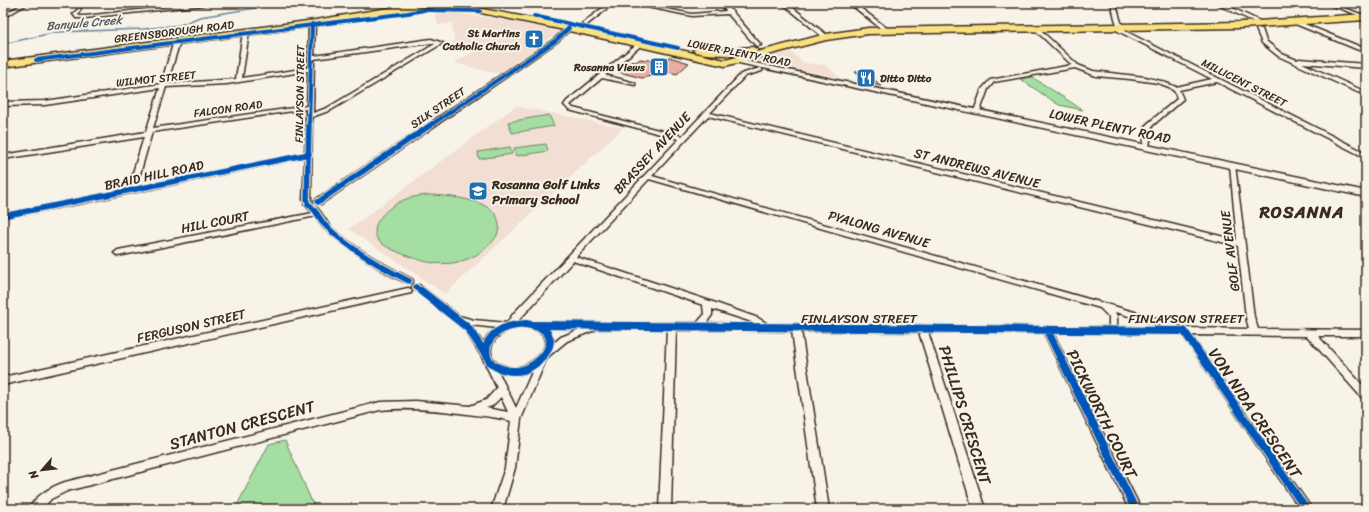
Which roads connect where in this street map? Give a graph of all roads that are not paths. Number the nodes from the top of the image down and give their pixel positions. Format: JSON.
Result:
{"nodes":[{"id":1,"x":27,"y":3,"type":"edge"},
{"id":2,"x":157,"y":3,"type":"edge"},
{"id":3,"x":213,"y":3,"type":"edge"},
{"id":4,"x":429,"y":3,"type":"edge"},
{"id":5,"x":438,"y":3,"type":"edge"},
{"id":6,"x":472,"y":3,"type":"edge"},
{"id":7,"x":612,"y":3,"type":"edge"},
{"id":8,"x":629,"y":3,"type":"edge"},
{"id":9,"x":722,"y":3,"type":"edge"},
{"id":10,"x":784,"y":3,"type":"edge"},
{"id":11,"x":850,"y":3,"type":"edge"},
{"id":12,"x":1112,"y":3,"type":"edge"},
{"id":13,"x":1217,"y":3,"type":"edge"},
{"id":14,"x":1327,"y":3,"type":"edge"},
{"id":15,"x":453,"y":4,"type":"edge"},
{"id":16,"x":79,"y":9,"type":"dead end"},
{"id":17,"x":140,"y":11,"type":"junction"},
{"id":18,"x":480,"y":11,"type":"junction"},
{"id":19,"x":3,"y":12,"type":"edge"},
{"id":20,"x":10,"y":12,"type":"junction"},
{"id":21,"x":729,"y":12,"type":"junction"},
{"id":22,"x":408,"y":13,"type":"junction"},
{"id":23,"x":3,"y":17,"type":"edge"},
{"id":24,"x":1364,"y":17,"type":"edge"},
{"id":25,"x":1295,"y":22,"type":"junction"},
{"id":26,"x":313,"y":24,"type":"junction"},
{"id":27,"x":1261,"y":26,"type":"junction"},
{"id":28,"x":1117,"y":27,"type":"junction"},
{"id":29,"x":569,"y":28,"type":"junction"},
{"id":30,"x":1036,"y":28,"type":"junction"},
{"id":31,"x":583,"y":29,"type":"junction"},
{"id":32,"x":886,"y":30,"type":"junction"},
{"id":33,"x":246,"y":32,"type":"junction"},
{"id":34,"x":826,"y":37,"type":"junction"},
{"id":35,"x":555,"y":41,"type":"junction"},
{"id":36,"x":177,"y":42,"type":"junction"},
{"id":37,"x":640,"y":44,"type":"junction"},
{"id":38,"x":758,"y":45,"type":"dead end"},
{"id":39,"x":678,"y":48,"type":"junction"},
{"id":40,"x":1366,"y":51,"type":"edge"},
{"id":41,"x":705,"y":57,"type":"junction"},
{"id":42,"x":311,"y":58,"type":"junction"},
{"id":43,"x":1294,"y":61,"type":"junction"},
{"id":44,"x":741,"y":63,"type":"junction"},
{"id":45,"x":3,"y":64,"type":"edge"},
{"id":46,"x":1076,"y":66,"type":"junction"},
{"id":47,"x":1366,"y":66,"type":"edge"},
{"id":48,"x":311,"y":69,"type":"junction"},
{"id":49,"x":601,"y":76,"type":"junction"},
{"id":50,"x":239,"y":80,"type":"junction"},
{"id":51,"x":1217,"y":80,"type":"junction"},
{"id":52,"x":633,"y":84,"type":"dead end"},
{"id":53,"x":849,"y":84,"type":"junction"},
{"id":54,"x":163,"y":86,"type":"junction"},
{"id":55,"x":1175,"y":88,"type":"junction"},
{"id":56,"x":1366,"y":94,"type":"edge"},
{"id":57,"x":3,"y":104,"type":"edge"},
{"id":58,"x":310,"y":107,"type":"junction"},
{"id":59,"x":977,"y":111,"type":"junction"},
{"id":60,"x":706,"y":114,"type":"junction"},
{"id":61,"x":310,"y":116,"type":"junction"},
{"id":62,"x":149,"y":133,"type":"junction"},
{"id":63,"x":684,"y":138,"type":"junction"},
{"id":64,"x":1146,"y":147,"type":"junction"},
{"id":65,"x":309,"y":154,"type":"junction"},
{"id":66,"x":1366,"y":156,"type":"edge"},
{"id":67,"x":3,"y":157,"type":"edge"},
{"id":68,"x":1233,"y":166,"type":"junction"},
{"id":69,"x":648,"y":177,"type":"junction"},
{"id":70,"x":308,"y":189,"type":"junction"},
{"id":71,"x":131,"y":191,"type":"junction"},
{"id":72,"x":1366,"y":194,"type":"edge"},
{"id":73,"x":316,"y":200,"type":"junction"},
{"id":74,"x":308,"y":202,"type":"junction"},
{"id":75,"x":317,"y":214,"type":"junction"},
{"id":76,"x":3,"y":216,"type":"edge"},
{"id":77,"x":1242,"y":244,"type":"junction"},
{"id":78,"x":118,"y":253,"type":"dead end"},
{"id":79,"x":572,"y":258,"type":"junction"},
{"id":80,"x":408,"y":287,"type":"junction"},
{"id":81,"x":530,"y":302,"type":"junction"},
{"id":82,"x":707,"y":304,"type":"junction"},
{"id":83,"x":1103,"y":305,"type":"junction"},
{"id":84,"x":458,"y":318,"type":"junction"},
{"id":85,"x":533,"y":325,"type":"junction"},
{"id":86,"x":509,"y":326,"type":"junction"},
{"id":87,"x":599,"y":326,"type":"junction"},
{"id":88,"x":672,"y":327,"type":"junction"},
{"id":89,"x":700,"y":327,"type":"junction"},
{"id":90,"x":768,"y":328,"type":"junction"},
{"id":91,"x":796,"y":328,"type":"junction"},
{"id":92,"x":923,"y":329,"type":"junction"},
{"id":93,"x":1047,"y":330,"type":"junction"},
{"id":94,"x":1113,"y":331,"type":"junction"},
{"id":95,"x":1184,"y":331,"type":"junction"},
{"id":96,"x":1255,"y":332,"type":"junction"},
{"id":97,"x":1309,"y":332,"type":"junction"},
{"id":98,"x":1366,"y":333,"type":"edge"},
{"id":99,"x":487,"y":357,"type":"junction"},
{"id":100,"x":544,"y":358,"type":"junction"},
{"id":101,"x":3,"y":381,"type":"edge"},
{"id":102,"x":501,"y":390,"type":"junction"},
{"id":103,"x":1366,"y":396,"type":"edge"},
{"id":104,"x":467,"y":410,"type":"junction"},
{"id":105,"x":516,"y":419,"type":"junction"},
{"id":106,"x":34,"y":509,"type":"edge"},
{"id":107,"x":497,"y":509,"type":"edge"},
{"id":108,"x":665,"y":509,"type":"edge"},
{"id":109,"x":823,"y":509,"type":"edge"},
{"id":110,"x":979,"y":509,"type":"edge"},
{"id":111,"x":1135,"y":509,"type":"edge"},
{"id":112,"x":1306,"y":509,"type":"edge"}],
"edges":[{"from":1,"to":20,"type":"street"},
{"from":2,"to":17,"type":"street"},
{"from":3,"to":17,"type":"street"},
{"from":4,"to":26,"type":"highway","name":"GREENSBOROUGH ROAD"},
{"from":5,"to":15,"type":"highway","name":"LOWER PLENTY ROAD"},
{"from":5,"to":22,"type":"highway","name":"GREENSBOROUGH ROAD"},
{"from":6,"to":31,"type":"highway","name":"LOWER PLENTY ROAD"},
{"from":7,"to":31,"type":"street"},
{"from":8,"to":21,"type":"street"},
{"from":9,"to":21,"type":"street"},
{"from":10,"to":34,"type":"street"},
{"from":11,"to":32,"type":"street"},
{"from":12,"to":28,"type":"street"},
{"from":13,"to":27,"type":"street"},
{"from":14,"to":24,"type":"street"},
{"from":15,"to":18,"type":"highway","name":"LOWER PLENTY ROAD"},
{"from":16,"to":17,"type":"street"},
{"from":18,"to":22,"type":"highway"},
{"from":18,"to":29,"type":"highway","name":"LOWER PLENTY ROAD"},
{"from":19,"to":20,"type":"street"},
{"from":20,"to":23,"type":"street"},
{"from":21,"to":38,"type":"street"},
{"from":22,"to":26,"type":"highway","name":"GREENSBOROUGH ROAD"},
{"from":24,"to":25,"type":"highway"},
{"from":25,"to":27,"type":"highway"},
{"from":25,"to":40,"type":"street"},
{"from":26,"to":33,"type":"highway","name":"GREENSBOROUGH ROAD"},
{"from":26,"to":42,"type":"street","name":"FINLAYSON STREET"},
{"from":27,"to":28,"type":"highway"},
{"from":27,"to":43,"type":"street"},
{"from":28,"to":30,"type":"highway"},
{"from":28,"to":51,"type":"street","name":"MILLICENT STREET"},
{"from":29,"to":31,"type":"highway","name":"LOWER PLENTY ROAD"},
{"from":29,"to":35,"type":"street","name":"SILK STREET"},
{"from":30,"to":32,"type":"highway"},
{"from":30,"to":46,"type":"street"},
{"from":31,"to":35,"type":"street","name":"SILK STREET"},
{"from":31,"to":37,"type":"highway","name":"LOWER PLENTY ROAD"},
{"from":31,"to":39,"type":"highway","name":"LOWER PLENTY ROAD"},
{"from":32,"to":34,"type":"highway"},
{"from":33,"to":36,"type":"highway","name":"GREENSBOROUGH ROAD"},
{"from":33,"to":50,"type":"street"},
{"from":34,"to":44,"type":"highway"},
{"from":35,"to":73,"type":"street","name":"SILK STREET"},
{"from":36,"to":45,"type":"highway","name":"GREENSBOROUGH ROAD"},
{"from":36,"to":54,"type":"street"},
{"from":37,"to":41,"type":"highway","name":"LOWER PLENTY ROAD"},
{"from":37,"to":49,"type":"street"},
{"from":39,"to":41,"type":"highway","name":"LOWER PLENTY ROAD"},
{"from":39,"to":44,"type":"highway"},
{"from":41,"to":44,"type":"highway","name":"LOWER PLENTY ROAD"},
{"from":42,"to":48,"type":"street","name":"FINLAYSON STREET"},
{"from":42,"to":61,"type":"street"},
{"from":43,"to":47,"type":"street"},
{"from":43,"to":56,"type":"street"},
{"from":44,"to":53,"type":"main road","name":"LOWER PLENTY ROAD"},
{"from":44,"to":53,"type":"main road","name":"LOWER PLENTY ROAD"},
{"from":44,"to":60,"type":"street","name":"BRASSEY AVENUE"},
{"from":46,"to":55,"type":"street"},
{"from":46,"to":59,"type":"street"},
{"from":48,"to":50,"type":"street","name":"WILMOT STREET"},
{"from":48,"to":58,"type":"street","name":"FINLAYSON STREET"},
{"from":49,"to":52,"type":"street"},
{"from":49,"to":63,"type":"street"},
{"from":50,"to":54,"type":"street","name":"WILMOT STREET"},
{"from":51,"to":55,"type":"street"},
{"from":51,"to":66,"type":"street","name":"MILLICENT STREET"},
{"from":53,"to":59,"type":"main road","name":"LOWER PLENTY ROAD"},
{"from":54,"to":57,"type":"street","name":"WILMOT STREET"},
{"from":54,"to":62,"type":"street"},
{"from":55,"to":64,"type":"street"},
{"from":58,"to":61,"type":"street","name":"FINLAYSON STREET"},
{"from":58,"to":62,"type":"street","name":"FALCON ROAD"},
{"from":59,"to":64,"type":"main road","name":"LOWER PLENTY ROAD"},
{"from":60,"to":63,"type":"street","name":"BRASSEY AVENUE"},
{"from":60,"to":77,"type":"street","name":"ST ANDREWS AVENUE"},
{"from":61,"to":65,"type":"street","name":"FINLAYSON STREET"},
{"from":62,"to":67,"type":"street","name":"FALCON ROAD"},
{"from":62,"to":71,"type":"street"},
{"from":63,"to":69,"type":"street","name":"BRASSEY AVENUE"},
{"from":64,"to":68,"type":"main road","name":"LOWER PLENTY ROAD"},
{"from":65,"to":70,"type":"street","name":"FINLAYSON STREET"},
{"from":65,"to":71,"type":"street","name":"BRAID HILL ROAD"},
{"from":68,"to":72,"type":"main road","name":"LOWER PLENTY ROAD"},
{"from":68,"to":77,"type":"street","name":"GOLF AVENUE"},
{"from":69,"to":79,"type":"street","name":"BRASSEY AVENUE"},
{"from":69,"to":83,"type":"street","name":"PYALONG AVENUE"},
{"from":70,"to":73,"type":"street"},
{"from":70,"to":74,"type":"street","name":"FINLAYSON STREET"},
{"from":71,"to":76,"type":"street","name":"BRAID HILL ROAD"},
{"from":73,"to":74,"type":"street"},
{"from":73,"to":75,"type":"street"},
{"from":74,"to":75,"type":"street"},
{"from":75,"to":78,"type":"street","name":"HILL COURT"},
{"from":75,"to":80,"type":"street"},
{"from":77,"to":96,"type":"street","name":"GOLF AVENUE"},
{"from":79,"to":81,"type":"street","name":"BRASSEY AVENUE"},
{"from":79,"to":82,"type":"street"},
{"from":80,"to":84,"type":"street"},
{"from":80,"to":101,"type":"street","name":"FERGUSON STREET"},
{"from":81,"to":85,"type":"street"},
{"from":81,"to":86,"type":"street","name":"BRASSEY AVENUE"},
{"from":82,"to":89,"type":"street"},
{"from":82,"to":90,"type":"street"},
{"from":83,"to":94,"type":"street"},
{"from":83,"to":95,"type":"street","name":"PYALONG AVENUE"},
{"from":84,"to":86,"type":"street"},
{"from":84,"to":99,"type":"street"},
{"from":85,"to":86,"type":"street"},
{"from":85,"to":87,"type":"street","name":"FINLAYSON STREET"},
{"from":85,"to":100,"type":"street"},
{"from":86,"to":99,"type":"street"},
{"from":87,"to":88,"type":"street","name":"FINLAYSON STREET"},
{"from":87,"to":100,"type":"street","name":"FINLAYSON STREET"},
{"from":88,"to":89,"type":"street","name":"FINLAYSON STREET"},
{"from":88,"to":108,"type":"street"},
{"from":89,"to":90,"type":"street","name":"FINLAYSON STREET"},
{"from":90,"to":91,"type":"street","name":"FINLAYSON STREET"},
{"from":91,"to":92,"type":"street","name":"FINLAYSON STREET"},
{"from":91,"to":109,"type":"street"},
{"from":92,"to":93,"type":"street","name":"FINLAYSON STREET"},
{"from":92,"to":110,"type":"street","name":"PHILLIPS CRESCENT"},
{"from":93,"to":94,"type":"street","name":"FINLAYSON STREET"},
{"from":93,"to":111,"type":"street","name":"PICKWORTH COURT"},
{"from":94,"to":95,"type":"street","name":"FINLAYSON STREET"},
{"from":95,"to":96,"type":"street","name":"FINLAYSON STREET"},
{"from":95,"to":112,"type":"street","name":"VON NIDA CRESCENT"},
{"from":96,"to":97,"type":"street","name":"FINLAYSON STREET"},
{"from":97,"to":98,"type":"street","name":"FINLAYSON STREET"},
{"from":97,"to":103,"type":"street"},
{"from":99,"to":100,"type":"street"},
{"from":99,"to":102,"type":"street"},
{"from":100,"to":105,"type":"street"},
{"from":102,"to":104,"type":"street","name":"STANTON CRESCENT"},
{"from":102,"to":105,"type":"street"},
{"from":104,"to":105,"type":"street","name":"STANTON CRESCENT"},
{"from":104,"to":106,"type":"street","name":"STANTON CRESCENT"},
{"from":105,"to":107,"type":"street"}]}
